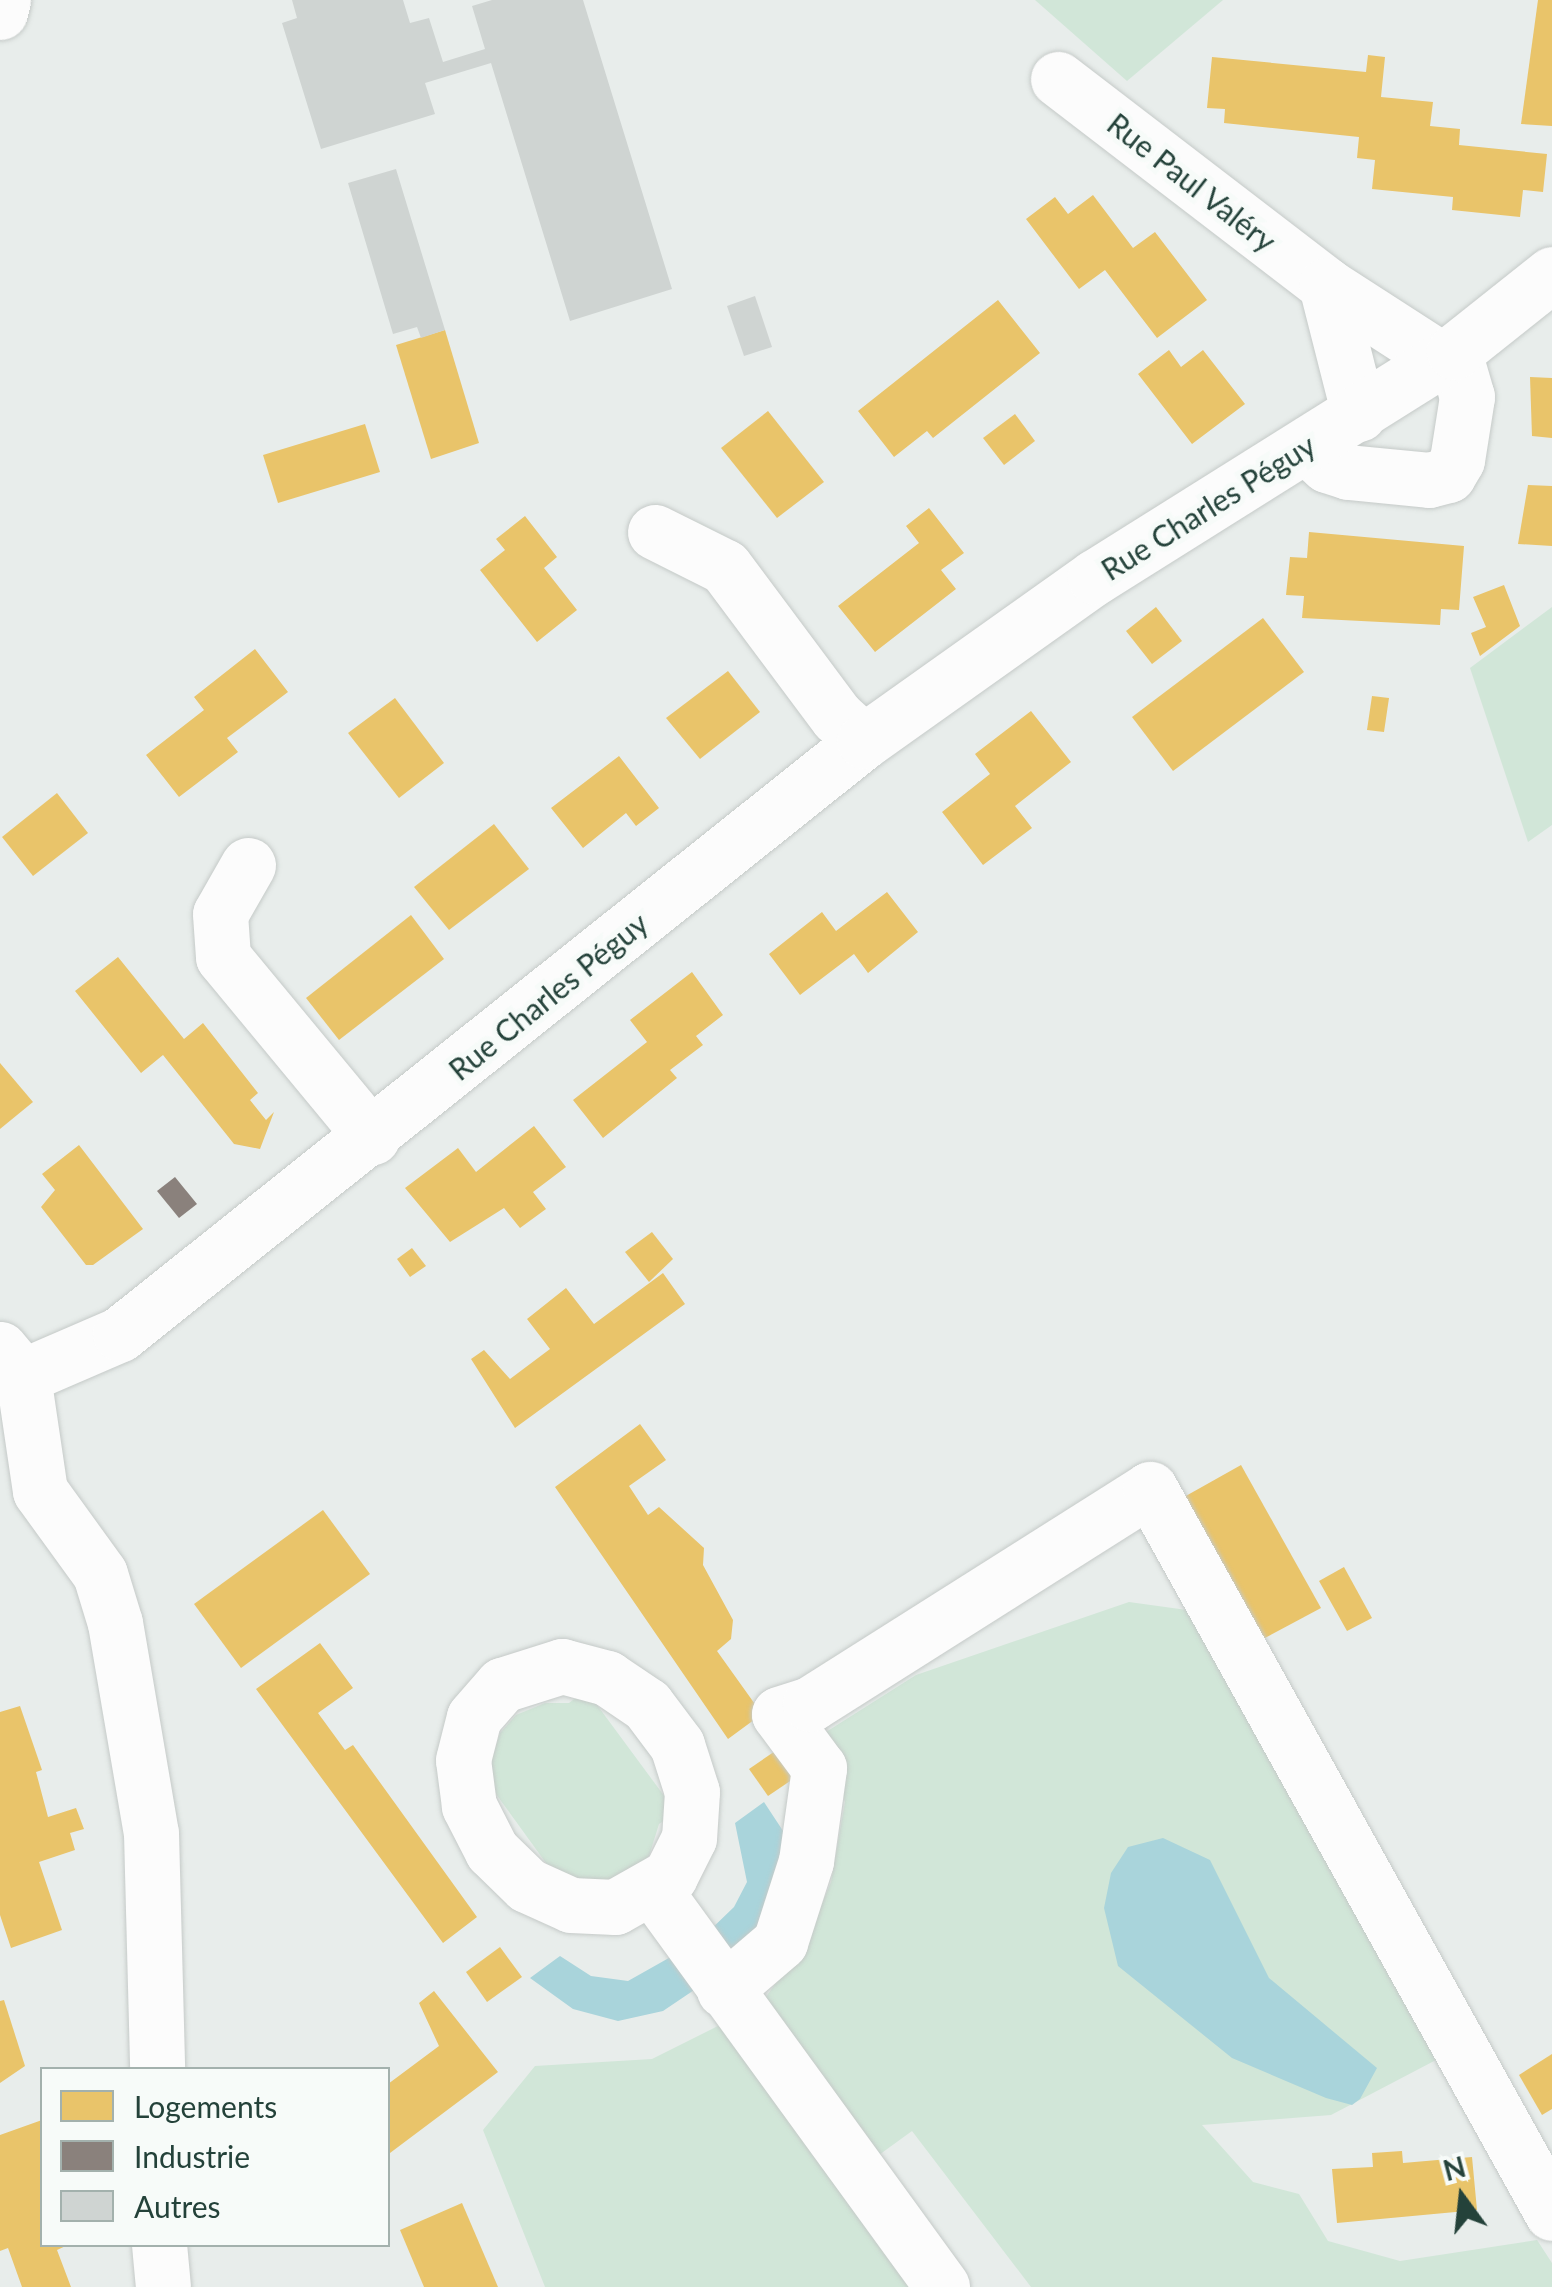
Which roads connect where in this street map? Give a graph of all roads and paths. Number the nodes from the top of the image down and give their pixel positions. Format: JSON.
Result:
{"nodes":[{"id":1,"x":3,"y":0,"type":"edge"},
{"id":2,"x":0,"y":12,"type":"edge"},
{"id":3,"x":1058,"y":80,"type":"dead end"},
{"id":4,"x":1552,"y":274,"type":"edge"},
{"id":5,"x":1326,"y":286,"type":"junction"},
{"id":6,"x":1448,"y":356,"type":"junction"},
{"id":7,"x":1359,"y":414,"type":"junction"},
{"id":8,"x":1306,"y":446,"type":"junction"},
{"id":9,"x":655,"y":532,"type":"dead end"},
{"id":10,"x":864,"y":741,"type":"junction"},
{"id":11,"x":248,"y":866,"type":"dead end"},
{"id":12,"x":372,"y":1137,"type":"junction"},
{"id":13,"x":12,"y":1362,"type":"edge"},
{"id":14,"x":20,"y":1500,"type":"edge"},
{"id":15,"x":654,"y":1890,"type":"junction"},
{"id":16,"x":724,"y":1990,"type":"junction"},
{"id":17,"x":158,"y":2067,"type":"edge"},
{"id":18,"x":1552,"y":2213,"type":"edge"},
{"id":19,"x":159,"y":2247,"type":"edge"},
{"id":20,"x":164,"y":2287,"type":"edge"},
{"id":21,"x":942,"y":2287,"type":"edge"}],
"edges":[{"from":1,"to":2,"type":"street"},
{"from":3,"to":5,"type":"street","name":"Rue Paul Valéry"},
{"from":4,"to":6,"type":"street","name":"Rue Charles Péguy"},
{"from":5,"to":6,"type":"street","name":"Rue Paul Valéry"},
{"from":5,"to":7,"type":"street"},
{"from":6,"to":7,"type":"street","name":"Rue Charles Péguy"},
{"from":6,"to":8,"type":"street"},
{"from":7,"to":8,"type":"street","name":"Rue Charles Péguy"},
{"from":8,"to":10,"type":"street","name":"Rue Charles Péguy"},
{"from":9,"to":10,"type":"street"},
{"from":10,"to":12,"type":"street","name":"Rue Charles Péguy"},
{"from":11,"to":12,"type":"street"},
{"from":12,"to":13,"type":"street","name":"Rue Charles Péguy"},
{"from":13,"to":14,"type":"street"},
{"from":14,"to":17,"type":"street"},
{"from":15,"to":15,"type":"street"},
{"from":15,"to":16,"type":"street"},
{"from":16,"to":18,"type":"street"},
{"from":16,"to":21,"type":"street"},
{"from":19,"to":20,"type":"street"}]}
